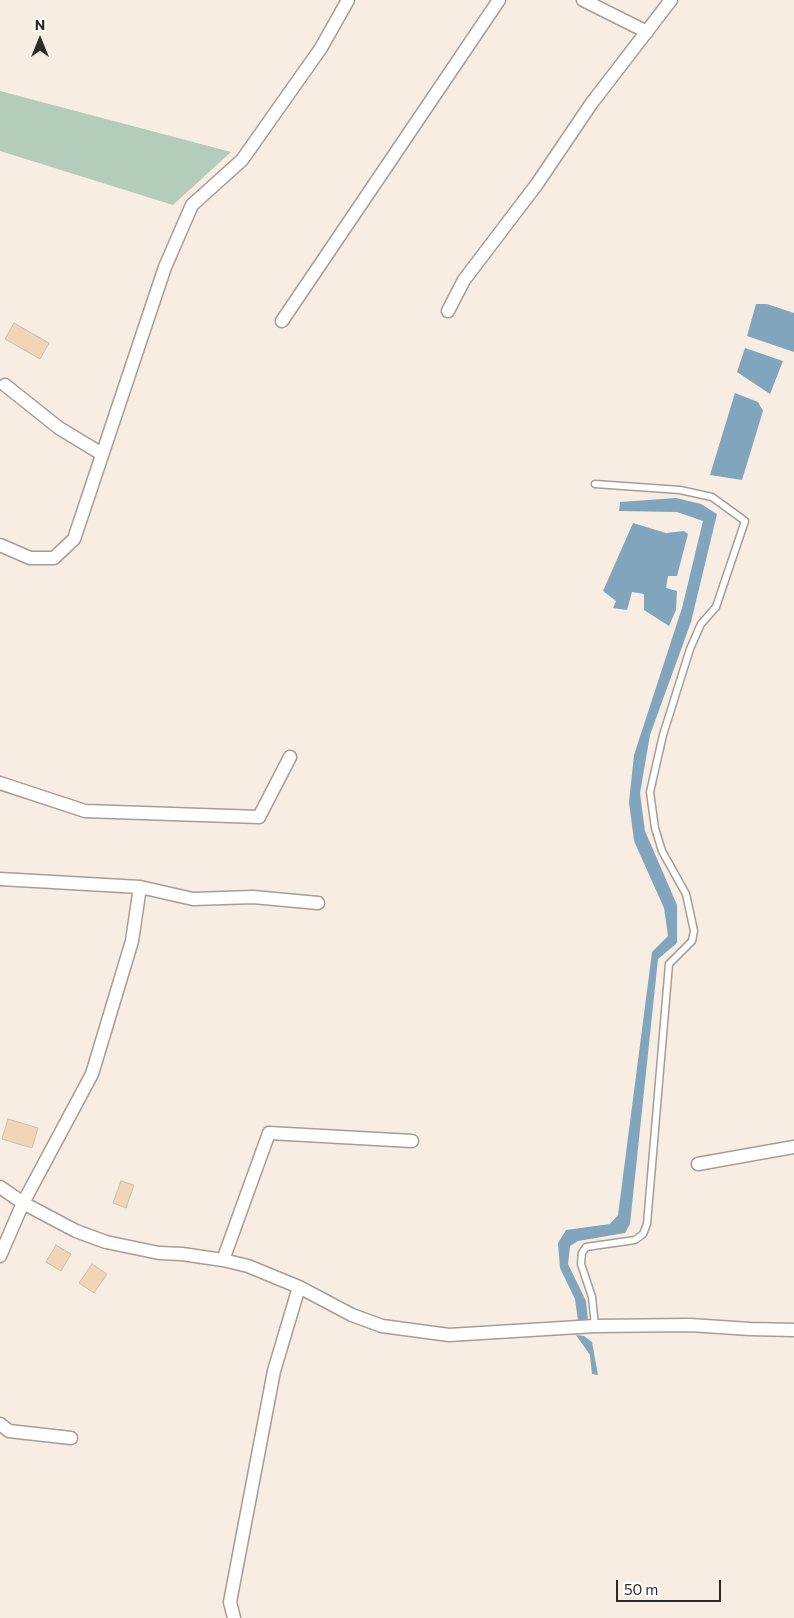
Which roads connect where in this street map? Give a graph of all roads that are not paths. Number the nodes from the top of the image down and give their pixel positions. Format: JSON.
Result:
{"nodes":[{"id":1,"x":348,"y":0,"type":"edge"},
{"id":2,"x":499,"y":0,"type":"edge"},
{"id":3,"x":583,"y":0,"type":"edge"},
{"id":4,"x":671,"y":0,"type":"edge"},
{"id":5,"x":647,"y":32,"type":"junction"},
{"id":6,"x":448,"y":311,"type":"dead end"},
{"id":7,"x":282,"y":321,"type":"dead end"},
{"id":8,"x":5,"y":385,"type":"dead end"},
{"id":9,"x":102,"y":454,"type":"junction"},
{"id":10,"x":595,"y":484,"type":"dead end"},
{"id":11,"x":0,"y":545,"type":"edge"},
{"id":12,"x":290,"y":757,"type":"dead end"},
{"id":13,"x":0,"y":783,"type":"edge"},
{"id":14,"x":0,"y":879,"type":"edge"},
{"id":15,"x":140,"y":887,"type":"junction"},
{"id":16,"x":318,"y":903,"type":"dead end"},
{"id":17,"x":412,"y":1141,"type":"dead end"},
{"id":18,"x":794,"y":1147,"type":"edge"},
{"id":19,"x":698,"y":1164,"type":"dead end"},
{"id":20,"x":0,"y":1187,"type":"edge"},
{"id":21,"x":23,"y":1203,"type":"junction"},
{"id":22,"x":0,"y":1256,"type":"edge"},
{"id":23,"x":223,"y":1260,"type":"junction"},
{"id":24,"x":299,"y":1287,"type":"junction"},
{"id":25,"x":595,"y":1326,"type":"junction"},
{"id":26,"x":794,"y":1330,"type":"edge"},
{"id":27,"x":0,"y":1424,"type":"edge"},
{"id":28,"x":71,"y":1438,"type":"dead end"},
{"id":29,"x":234,"y":1618,"type":"edge"}],
"edges":[{"from":1,"to":9,"type":"street"},
{"from":2,"to":7,"type":"street"},
{"from":3,"to":5,"type":"street"},
{"from":4,"to":5,"type":"street"},
{"from":5,"to":6,"type":"street"},
{"from":8,"to":9,"type":"street"},
{"from":9,"to":11,"type":"street"},
{"from":10,"to":25,"type":"lane"},
{"from":12,"to":13,"type":"street"},
{"from":14,"to":15,"type":"street"},
{"from":15,"to":16,"type":"street"},
{"from":15,"to":21,"type":"street"},
{"from":17,"to":23,"type":"street"},
{"from":18,"to":19,"type":"street"},
{"from":20,"to":21,"type":"street"},
{"from":21,"to":22,"type":"street"},
{"from":21,"to":23,"type":"street"},
{"from":23,"to":24,"type":"street"},
{"from":24,"to":25,"type":"street"},
{"from":24,"to":29,"type":"street"},
{"from":25,"to":26,"type":"street"},
{"from":27,"to":28,"type":"street"}]}
